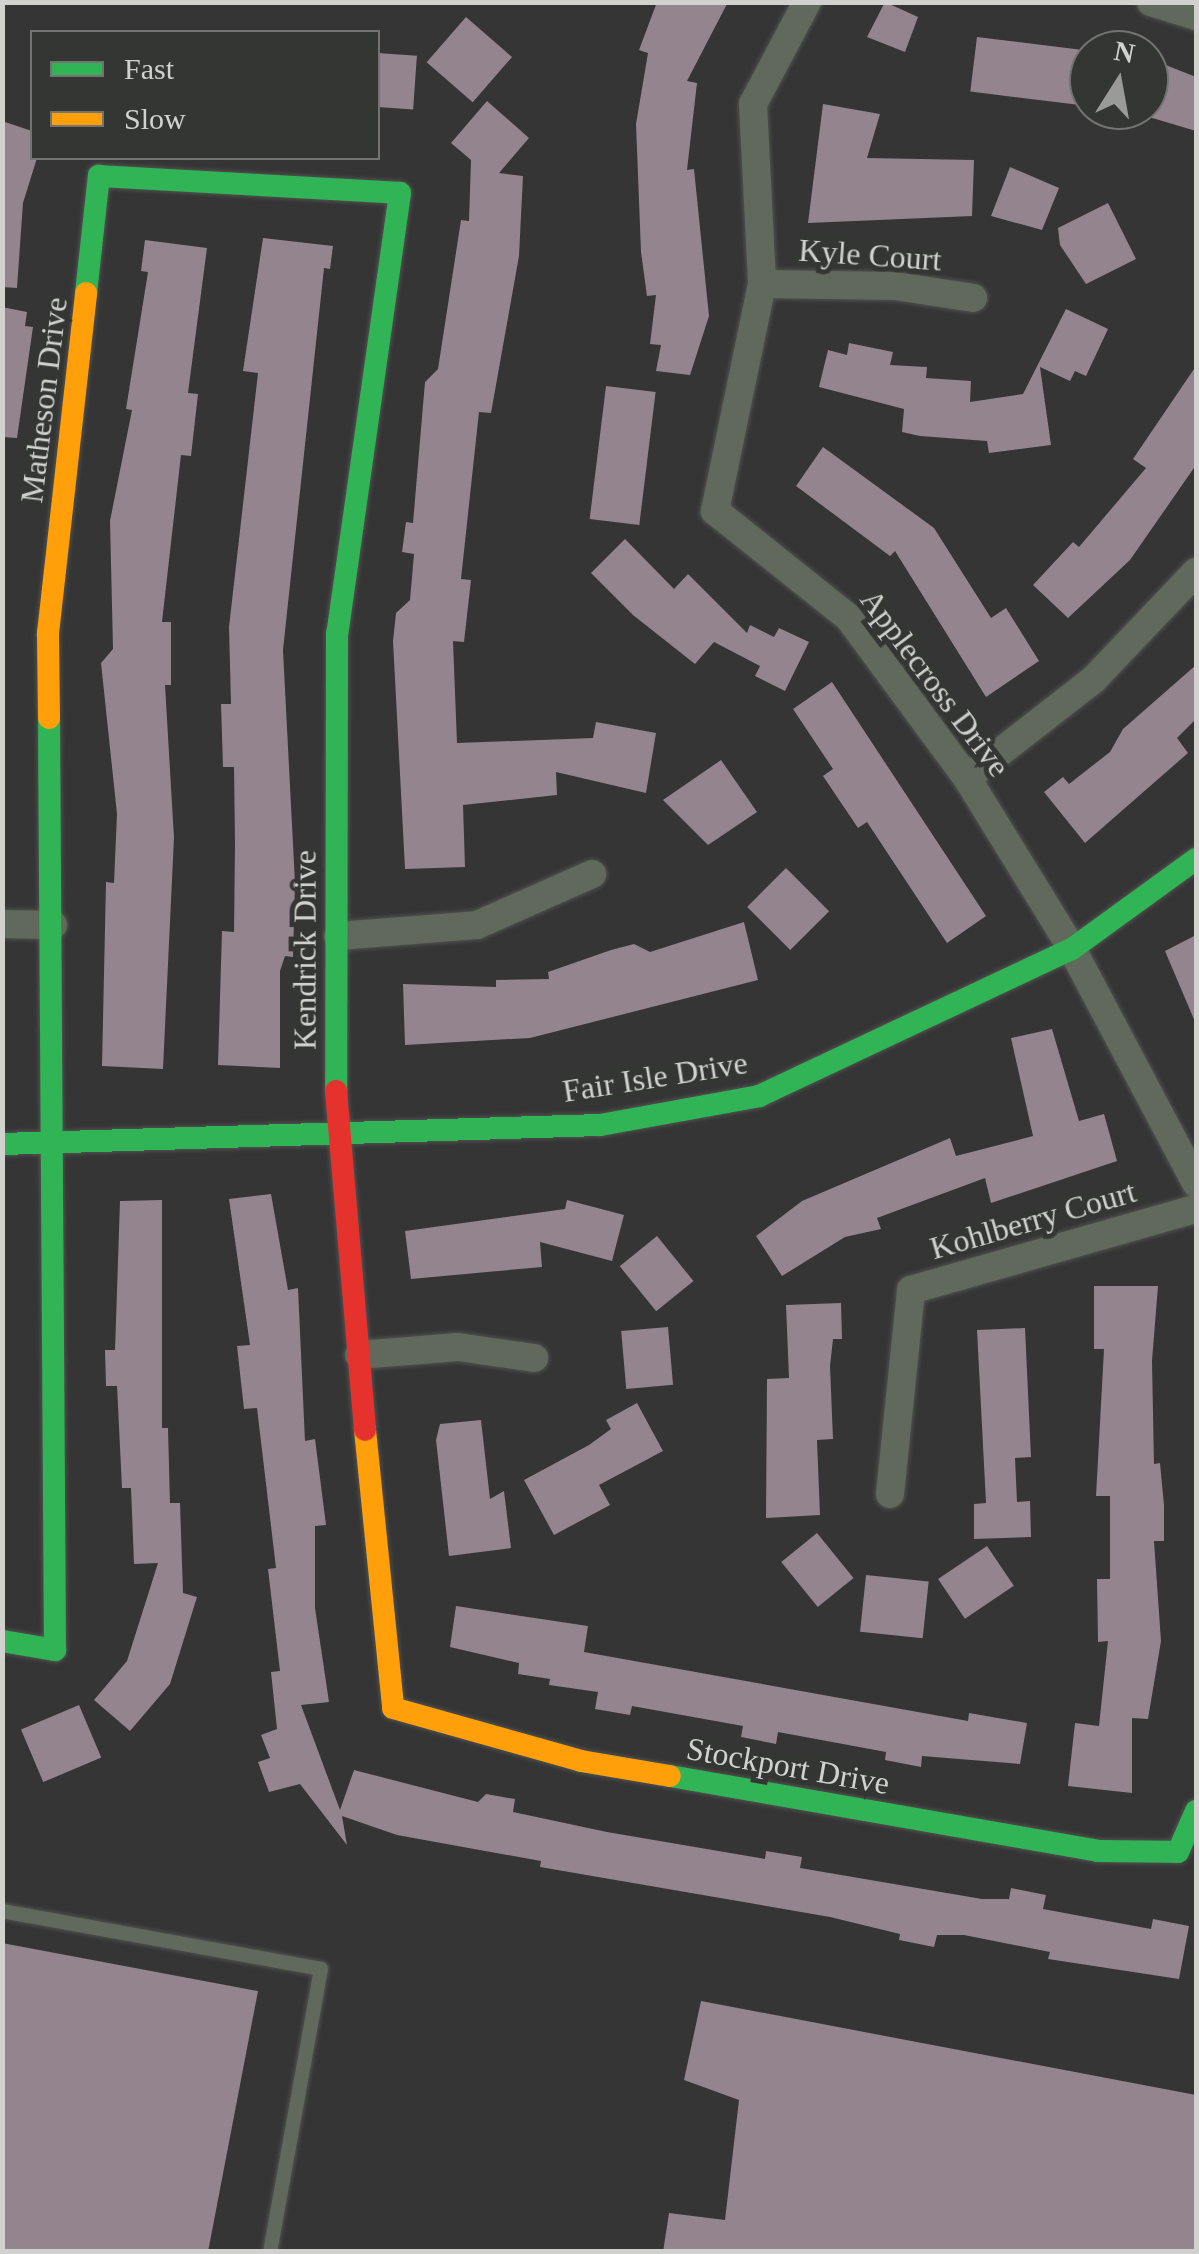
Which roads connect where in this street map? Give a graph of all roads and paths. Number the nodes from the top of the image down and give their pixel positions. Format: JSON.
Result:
{"nodes":[{"id":1,"x":807,"y":2,"type":"edge"},
{"id":2,"x":1151,"y":2,"type":"edge"},
{"id":3,"x":1196,"y":16,"type":"edge"},
{"id":4,"x":98,"y":176,"type":"joint"},
{"id":5,"x":762,"y":284,"type":"junction"},
{"id":6,"x":973,"y":298,"type":"dead end"},
{"id":7,"x":1196,"y":572,"type":"edge"},
{"id":8,"x":967,"y":778,"type":"junction"},
{"id":9,"x":1196,"y":859,"type":"edge"},
{"id":10,"x":592,"y":874,"type":"dead end"},
{"id":11,"x":2,"y":924,"type":"edge"},
{"id":12,"x":53,"y":925,"type":"junction"},
{"id":13,"x":338,"y":936,"type":"junction"},
{"id":14,"x":1072,"y":949,"type":"junction"},
{"id":15,"x":336,"y":1136,"type":"junction"},
{"id":16,"x":2,"y":1144,"type":"edge"},
{"id":17,"x":50,"y":1144,"type":"junction"},
{"id":18,"x":1196,"y":1183,"type":"edge"},
{"id":19,"x":1196,"y":1210,"type":"edge"},
{"id":20,"x":358,"y":1355,"type":"junction"},
{"id":21,"x":534,"y":1358,"type":"dead end"},
{"id":22,"x":890,"y":1494,"type":"dead end"},
{"id":23,"x":2,"y":1641,"type":"edge"},
{"id":24,"x":392,"y":1708,"type":"joint"},
{"id":25,"x":1196,"y":1811,"type":"edge"},
{"id":26,"x":2,"y":1910,"type":"edge"},
{"id":27,"x":270,"y":2252,"type":"edge"}],
"edges":[{"from":1,"to":5,"type":"street","name":"Applecross Drive"},
{"from":2,"to":3,"type":"street"},
{"from":4,"to":12,"type":"street","name":"Matheson Drive"},
{"from":4,"to":13,"type":"street","name":"Kendrick Drive"},
{"from":5,"to":6,"type":"street","name":"Kyle Court"},
{"from":5,"to":8,"type":"street","name":"Applecross Drive"},
{"from":7,"to":8,"type":"street"},
{"from":8,"to":14,"type":"street","name":"Applecross Drive"},
{"from":9,"to":14,"type":"street","name":"Fair Isle Drive"},
{"from":10,"to":13,"type":"street"},
{"from":11,"to":12,"type":"street"},
{"from":12,"to":17,"type":"street","name":"Matheson Drive"},
{"from":13,"to":15,"type":"street","name":"Kendrick Drive"},
{"from":14,"to":15,"type":"street","name":"Fair Isle Drive"},
{"from":14,"to":18,"type":"street","name":"Applecross Drive"},
{"from":15,"to":17,"type":"street","name":"Fair Isle Drive"},
{"from":15,"to":20,"type":"street","name":"Kendrick Drive"},
{"from":16,"to":17,"type":"street","name":"Fair Isle Drive"},
{"from":17,"to":23,"type":"street","name":"Matheson Drive"},
{"from":19,"to":22,"type":"street","name":"Kohlberry Court"},
{"from":20,"to":21,"type":"street"},
{"from":20,"to":24,"type":"street","name":"Kendrick Drive"},
{"from":24,"to":25,"type":"street","name":"Stockport Drive"},
{"from":26,"to":27,"type":"lane"}]}
